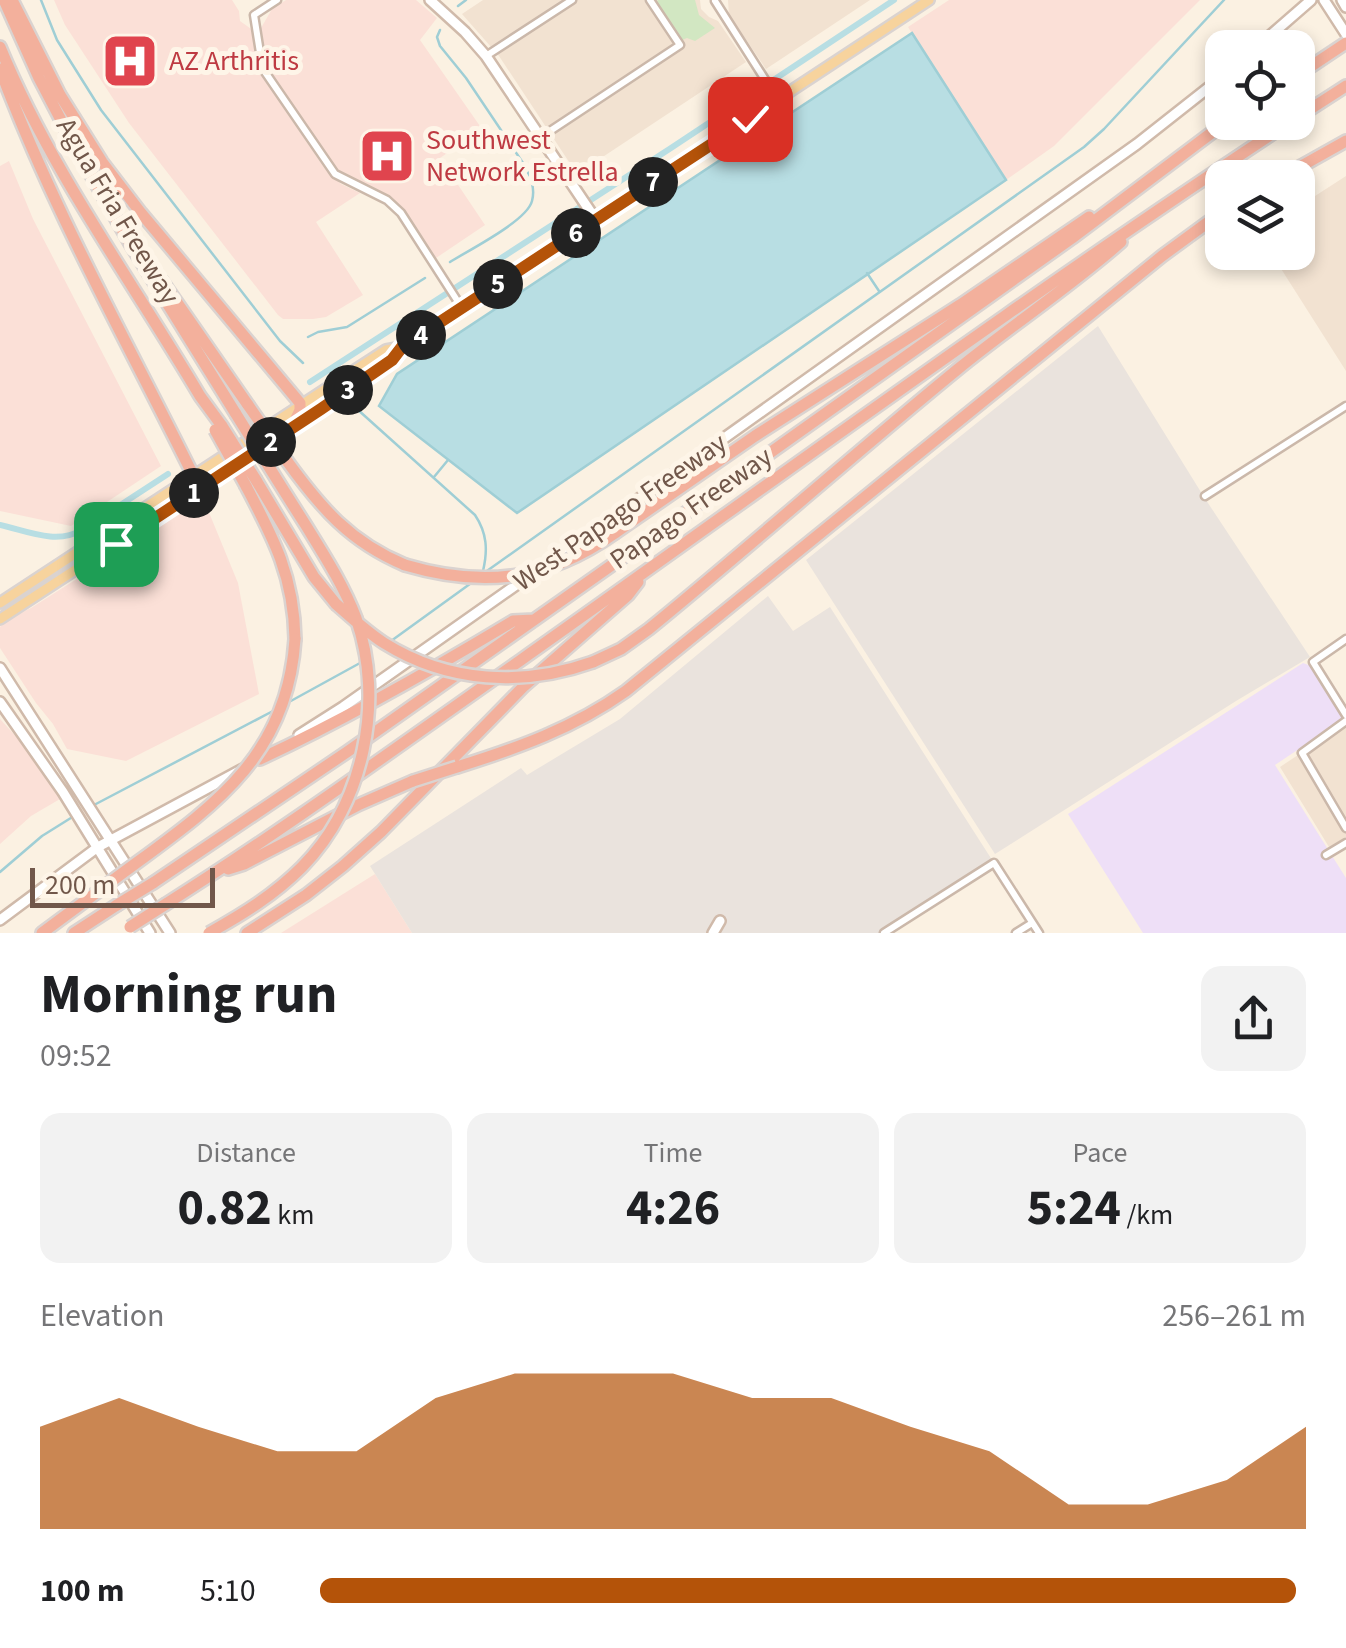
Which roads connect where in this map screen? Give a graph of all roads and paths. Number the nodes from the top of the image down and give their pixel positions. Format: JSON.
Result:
{"nodes":[{"id":1,"x":4,"y":0,"type":"edge"},
{"id":2,"x":12,"y":0,"type":"edge"},
{"id":3,"x":277,"y":0,"type":"edge"},
{"id":4,"x":430,"y":0,"type":"edge"},
{"id":5,"x":572,"y":0,"type":"edge"},
{"id":6,"x":650,"y":0,"type":"edge"},
{"id":7,"x":930,"y":0,"type":"edge"},
{"id":8,"x":1311,"y":0,"type":"edge"},
{"id":9,"x":1324,"y":0,"type":"edge"},
{"id":10,"x":715,"y":1,"type":"edge"},
{"id":11,"x":1277,"y":30,"type":"edge"},
{"id":12,"x":1346,"y":34,"type":"edge"},
{"id":13,"x":1346,"y":43,"type":"edge"},
{"id":14,"x":0,"y":47,"type":"edge"},
{"id":15,"x":486,"y":56,"type":"junction"},
{"id":16,"x":1315,"y":64,"type":"edge"},
{"id":17,"x":0,"y":69,"type":"edge"},
{"id":18,"x":1346,"y":86,"type":"edge"},
{"id":19,"x":1205,"y":90,"type":"edge"},
{"id":20,"x":778,"y":100,"type":"junction"},
{"id":21,"x":1315,"y":107,"type":"edge"},
{"id":22,"x":541,"y":137,"type":"junction"},
{"id":23,"x":1205,"y":137,"type":"edge"},
{"id":24,"x":1263,"y":140,"type":"edge"},
{"id":25,"x":1346,"y":140,"type":"edge"},
{"id":26,"x":1311,"y":160,"type":"edge"},
{"id":27,"x":1136,"y":188,"type":"junction"},
{"id":28,"x":114,"y":212,"type":"junction"},
{"id":29,"x":1153,"y":214,"type":"junction"},
{"id":30,"x":596,"y":220,"type":"junction"},
{"id":31,"x":1205,"y":225,"type":"edge"},
{"id":32,"x":462,"y":308,"type":"junction"},
{"id":33,"x":402,"y":347,"type":"junction"},
{"id":34,"x":300,"y":405,"type":"junction"},
{"id":35,"x":1346,"y":406,"type":"edge"},
{"id":36,"x":292,"y":429,"type":"junction"},
{"id":37,"x":193,"y":474,"type":"junction"},
{"id":38,"x":251,"y":483,"type":"junction"},
{"id":39,"x":202,"y":488,"type":"junction"},
{"id":40,"x":1204,"y":496,"type":"dead end"},
{"id":41,"x":647,"y":571,"type":"junction"},
{"id":42,"x":0,"y":603,"type":"edge"},
{"id":43,"x":0,"y":619,"type":"edge"},
{"id":44,"x":534,"y":620,"type":"junction"},
{"id":45,"x":1346,"y":639,"type":"edge"},
{"id":46,"x":0,"y":668,"type":"edge"},
{"id":47,"x":0,"y":702,"type":"edge"},
{"id":48,"x":1346,"y":718,"type":"edge"},
{"id":49,"x":260,"y":759,"type":"junction"},
{"id":50,"x":1346,"y":828,"type":"edge"},
{"id":51,"x":110,"y":839,"type":"junction"},
{"id":52,"x":1346,"y":843,"type":"edge"},
{"id":53,"x":98,"y":847,"type":"junction"},
{"id":54,"x":1326,"y":855,"type":"dead end"},
{"id":55,"x":214,"y":873,"type":"junction"},
{"id":56,"x":0,"y":920,"type":"edge"},
{"id":57,"x":720,"y":921,"type":"dead end"},
{"id":58,"x":1032,"y":923,"type":"junction"},
{"id":59,"x":126,"y":930,"type":"edge"},
{"id":60,"x":42,"y":933,"type":"edge"},
{"id":61,"x":74,"y":933,"type":"edge"},
{"id":62,"x":150,"y":933,"type":"edge"},
{"id":63,"x":170,"y":933,"type":"edge"},
{"id":64,"x":209,"y":933,"type":"edge"},
{"id":65,"x":247,"y":933,"type":"edge"},
{"id":66,"x":713,"y":933,"type":"edge"},
{"id":67,"x":884,"y":933,"type":"edge"},
{"id":68,"x":1016,"y":933,"type":"edge"},
{"id":69,"x":1039,"y":933,"type":"edge"}],
"edges":[{"from":1,"to":28,"type":"highway","name":"Agua Fria Freeway"},
{"from":2,"to":34,"type":"highway"},
{"from":3,"to":32,"type":"street"},
{"from":4,"to":15,"type":"main road"},
{"from":5,"to":15,"type":"street"},
{"from":6,"to":22,"type":"street"},
{"from":7,"to":20,"type":"main road"},
{"from":8,"to":11,"type":"main road"},
{"from":9,"to":12,"type":"main road"},
{"from":10,"to":20,"type":"street"},
{"from":13,"to":16,"type":"highway"},
{"from":14,"to":38,"type":"highway","name":"Agua Fria Freeway","bridge":true},
{"from":15,"to":22,"type":"main road"},
{"from":17,"to":37,"type":"highway"},
{"from":18,"to":21,"type":"highway"},
{"from":19,"to":49,"type":"main road","name":"West Papago Freeway"},
{"from":20,"to":30,"type":"main road"},
{"from":22,"to":30,"type":"main road"},
{"from":23,"to":27,"type":"highway","name":"Papago Freeway"},
{"from":24,"to":29,"type":"highway","name":"Papago Freeway"},
{"from":25,"to":26,"type":"highway"},
{"from":27,"to":28,"type":"highway","bridge":true},
{"from":27,"to":44,"type":"highway","name":"Papago Freeway"},
{"from":28,"to":64,"type":"highway","bridge":true},
{"from":29,"to":38,"type":"highway","bridge":true},
{"from":29,"to":41,"type":"highway","name":"Papago Freeway"},
{"from":30,"to":32,"type":"main road"},
{"from":31,"to":55,"type":"highway","bridge":true},
{"from":32,"to":33,"type":"main road"},
{"from":33,"to":34,"type":"main road"},
{"from":33,"to":36,"type":"main road"},
{"from":34,"to":36,"type":"highway"},
{"from":34,"to":37,"type":"main road"},
{"from":35,"to":40,"type":"street"},
{"from":36,"to":39,"type":"main road"},
{"from":37,"to":39,"type":"highway"},
{"from":37,"to":42,"type":"main road"},
{"from":38,"to":60,"type":"highway","bridge":true},
{"from":39,"to":43,"type":"main road"},
{"from":41,"to":55,"type":"highway","name":"Papago Freeway"},
{"from":41,"to":65,"type":"highway"},
{"from":44,"to":49,"type":"highway"},
{"from":44,"to":61,"type":"highway","name":"Papago Freeway","bridge":true},
{"from":45,"to":48,"type":"street"},
{"from":46,"to":51,"type":"main road"},
{"from":47,"to":53,"type":"main road"},
{"from":48,"to":50,"type":"street"},
{"from":49,"to":51,"type":"main road","name":"West Papago Freeway"},
{"from":51,"to":53,"type":"main road","name":"West Papago Freeway"},
{"from":51,"to":63,"type":"main road"},
{"from":52,"to":54,"type":"street"},
{"from":53,"to":56,"type":"main road","name":"West Papago Freeway"},
{"from":53,"to":62,"type":"main road"},
{"from":55,"to":59,"type":"highway","name":"Papago Freeway","bridge":true},
{"from":57,"to":66,"type":"main road"},
{"from":58,"to":67,"type":"street"},
{"from":58,"to":68,"type":"street"},
{"from":58,"to":69,"type":"street"}]}
